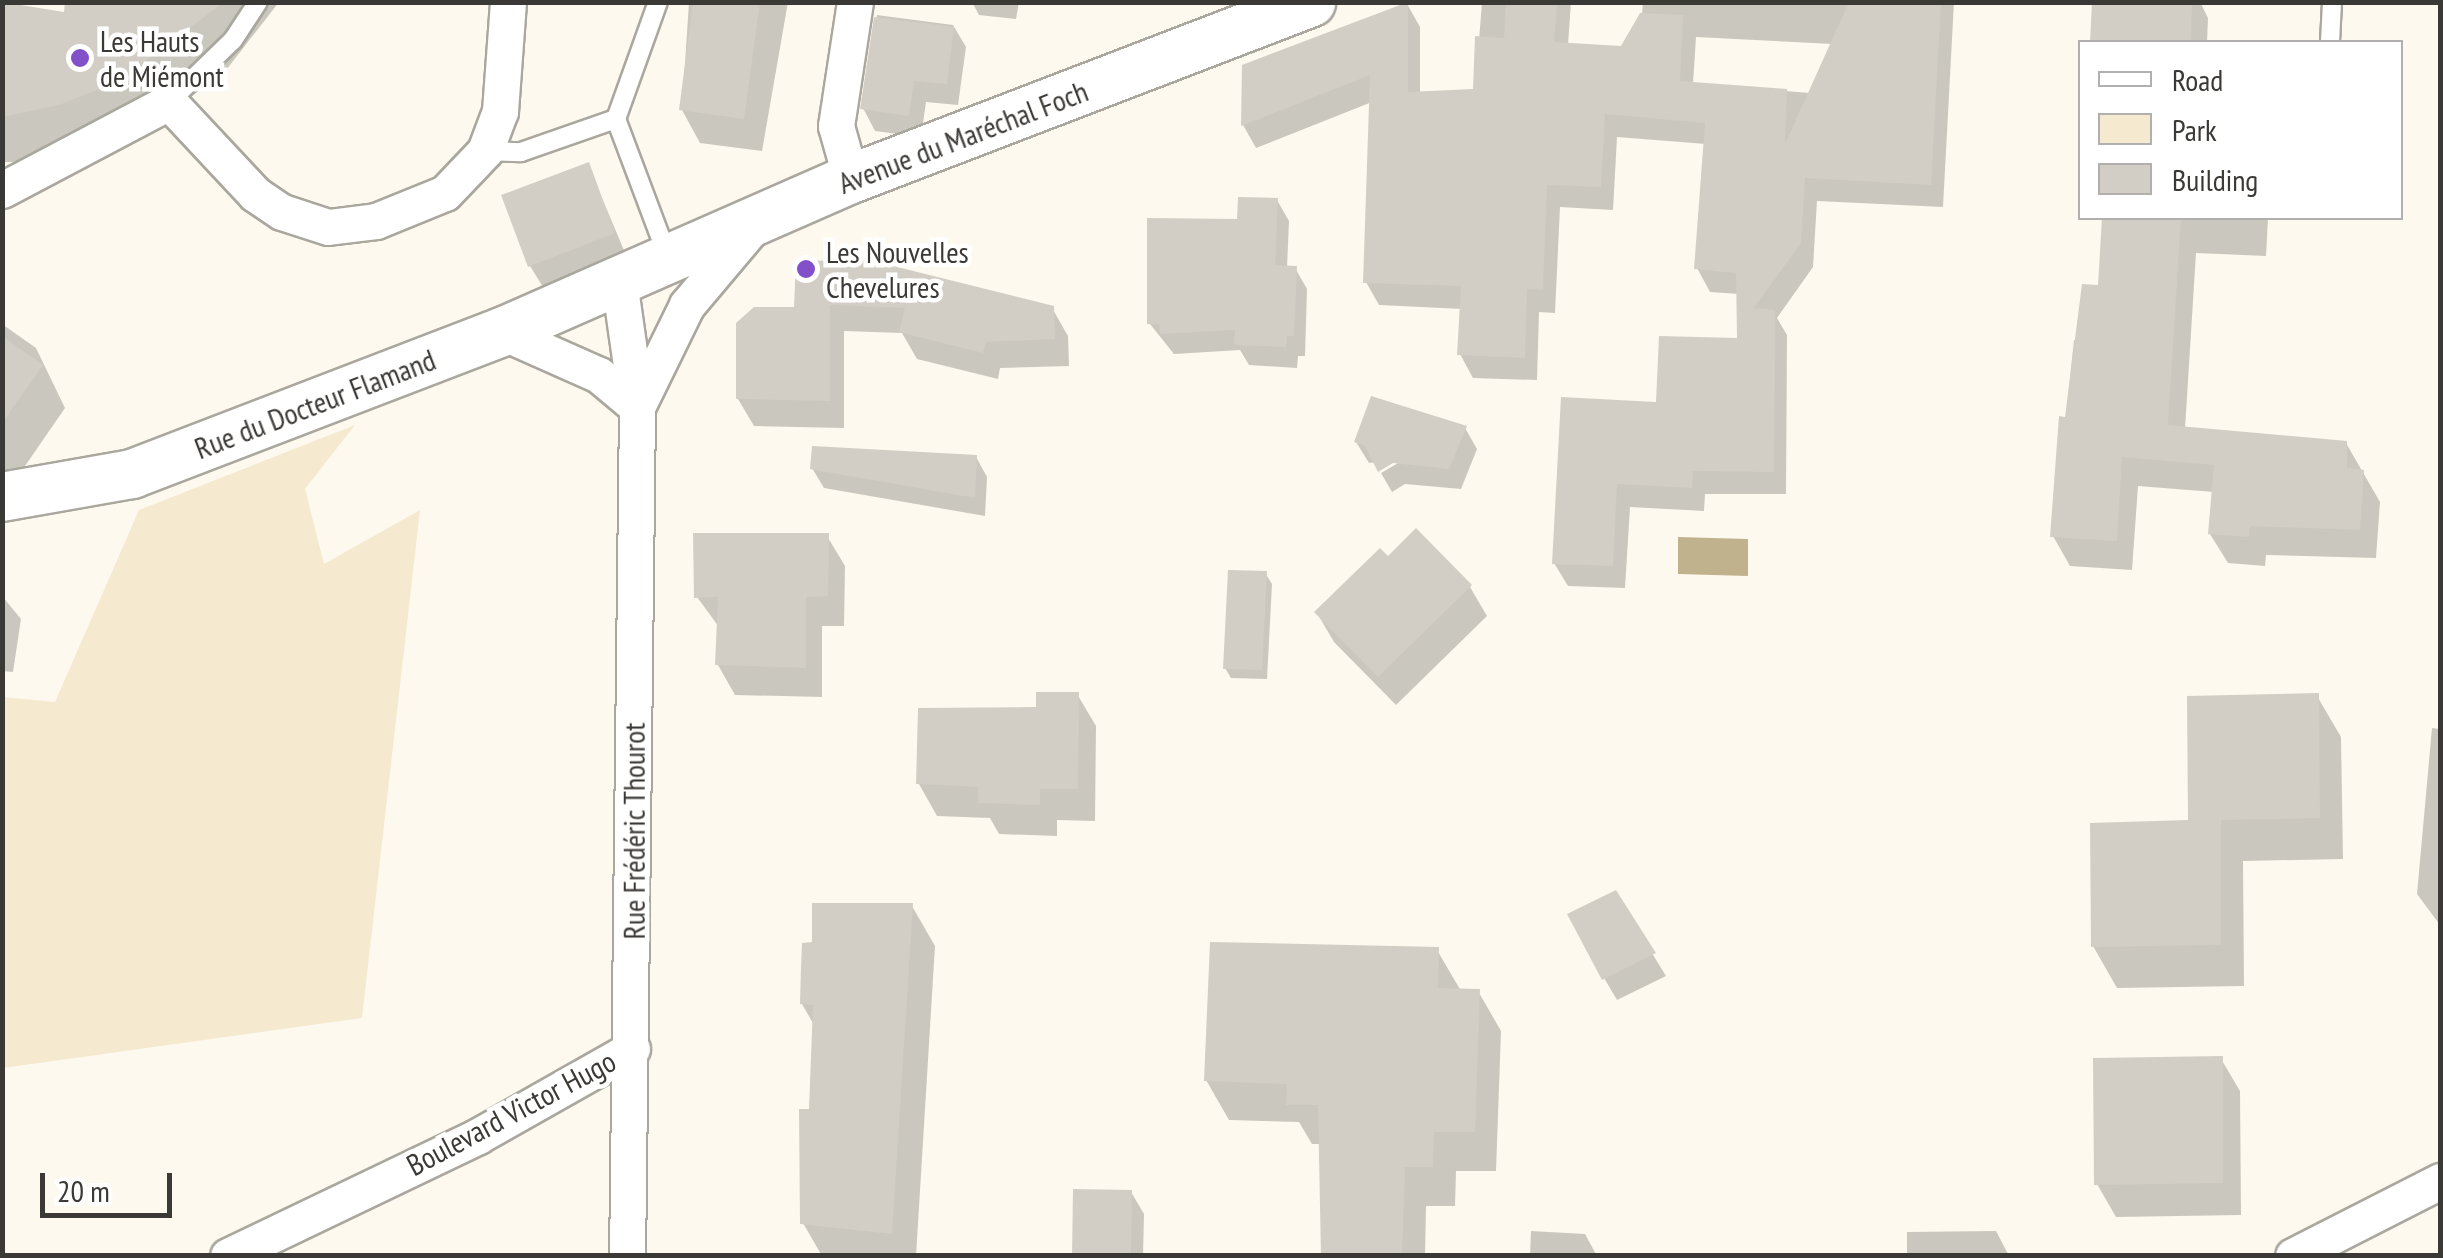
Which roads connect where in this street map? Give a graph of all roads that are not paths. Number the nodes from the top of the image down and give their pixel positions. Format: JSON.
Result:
{"nodes":[{"id":1,"x":258,"y":2,"type":"edge"},
{"id":2,"x":508,"y":2,"type":"edge"},
{"id":3,"x":658,"y":2,"type":"edge"},
{"id":4,"x":855,"y":2,"type":"edge"},
{"id":5,"x":1311,"y":2,"type":"edge"},
{"id":6,"x":2332,"y":2,"type":"edge"},
{"id":7,"x":2330,"y":40,"type":"edge"},
{"id":8,"x":169,"y":102,"type":"junction"},
{"id":9,"x":616,"y":119,"type":"junction"},
{"id":10,"x":485,"y":150,"type":"junction"},
{"id":11,"x":851,"y":179,"type":"junction"},
{"id":12,"x":2,"y":190,"type":"edge"},
{"id":13,"x":763,"y":216,"type":"junction"},
{"id":14,"x":668,"y":257,"type":"junction"},
{"id":15,"x":619,"y":281,"type":"junction"},
{"id":16,"x":502,"y":332,"type":"junction"},
{"id":17,"x":637,"y":408,"type":"junction"},
{"id":18,"x":2,"y":497,"type":"edge"},
{"id":19,"x":632,"y":1049,"type":"junction"},
{"id":20,"x":2440,"y":1180,"type":"edge"},
{"id":21,"x":228,"y":1256,"type":"edge"},
{"id":22,"x":627,"y":1256,"type":"edge"},
{"id":23,"x":2292,"y":1256,"type":"edge"}],
"edges":[{"from":1,"to":8,"type":"lane"},
{"from":2,"to":10,"type":"street"},
{"from":3,"to":9,"type":"lane"},
{"from":4,"to":11,"type":"street"},
{"from":5,"to":11,"type":"street","name":"Avenue du Maréchal Foch"},
{"from":6,"to":7,"type":"lane"},
{"from":8,"to":10,"type":"street"},
{"from":8,"to":12,"type":"street"},
{"from":9,"to":10,"type":"lane"},
{"from":9,"to":14,"type":"lane"},
{"from":11,"to":13,"type":"street","name":"Avenue du Maréchal Foch"},
{"from":13,"to":14,"type":"street","name":"Avenue du Maréchal Foch"},
{"from":13,"to":17,"type":"street","name":"Rue Frédéric Thourot"},
{"from":14,"to":15,"type":"street","name":"Avenue du Maréchal Foch"},
{"from":15,"to":16,"type":"street","name":"Rue du Docteur Flamand"},
{"from":15,"to":17,"type":"street","name":"Rue Frédéric Thourot"},
{"from":16,"to":17,"type":"street"},
{"from":16,"to":18,"type":"street","name":"Rue du Docteur Flamand"},
{"from":17,"to":19,"type":"street","name":"Rue Frédéric Thourot"},
{"from":19,"to":21,"type":"street","name":"Boulevard Victor Hugo"},
{"from":19,"to":22,"type":"street","name":"Rue Frédéric Thourot"},
{"from":20,"to":23,"type":"street"}]}
